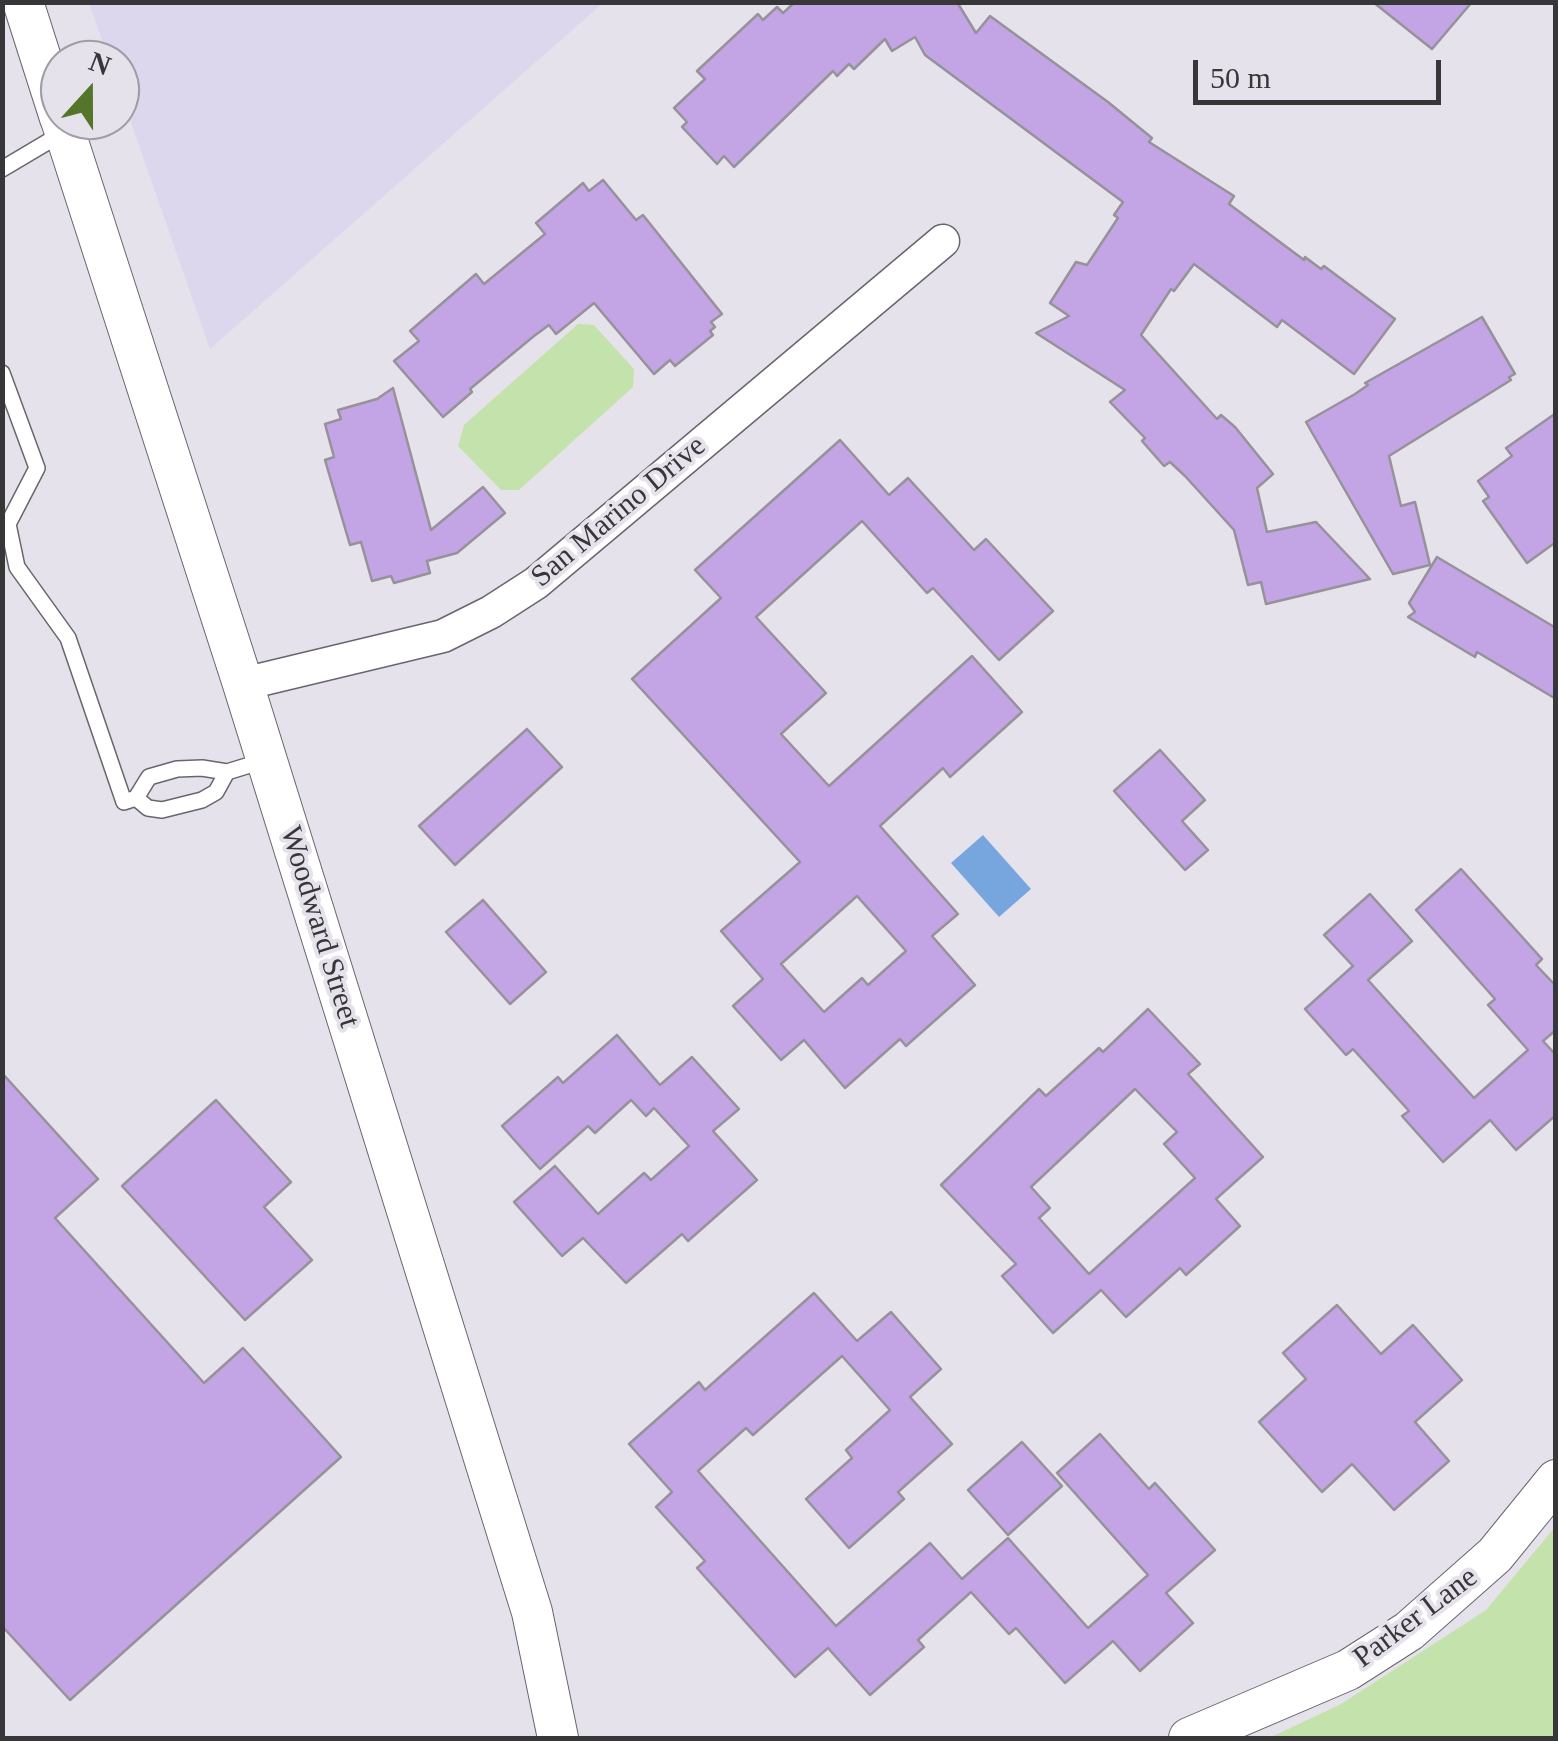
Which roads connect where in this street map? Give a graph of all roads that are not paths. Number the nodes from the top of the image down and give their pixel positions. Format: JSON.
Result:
{"nodes":[{"id":1,"x":23,"y":2,"type":"edge"},
{"id":2,"x":40,"y":55,"type":"edge"},
{"id":3,"x":40,"y":140,"type":"edge"},
{"id":4,"x":67,"y":140,"type":"edge"},
{"id":5,"x":2,"y":169,"type":"edge"},
{"id":6,"x":942,"y":241,"type":"dead end"},
{"id":7,"x":2,"y":373,"type":"edge"},
{"id":8,"x":7,"y":514,"type":"edge"},
{"id":9,"x":243,"y":684,"type":"junction"},
{"id":10,"x":266,"y":760,"type":"junction"},
{"id":11,"x":227,"y":772,"type":"junction"},
{"id":12,"x":136,"y":798,"type":"junction"},
{"id":13,"x":1556,"y":1480,"type":"edge"},
{"id":14,"x":1212,"y":1734,"type":"edge"},
{"id":15,"x":558,"y":1738,"type":"edge"}],
"edges":[{"from":1,"to":2,"type":"street","name":"Woodward Street"},
{"from":3,"to":5,"type":"lane"},
{"from":4,"to":9,"type":"street","name":"Woodward Street"},
{"from":6,"to":9,"type":"street","name":"San Marino Drive"},
{"from":7,"to":8,"type":"lane"},
{"from":8,"to":12,"type":"lane"},
{"from":9,"to":10,"type":"street","name":"Woodward Street"},
{"from":10,"to":11,"type":"lane"},
{"from":10,"to":15,"type":"street","name":"Woodward Street"},
{"from":11,"to":12,"type":"lane"},
{"from":11,"to":12,"type":"lane"},
{"from":13,"to":14,"type":"street","name":"Parker Lane"}]}
